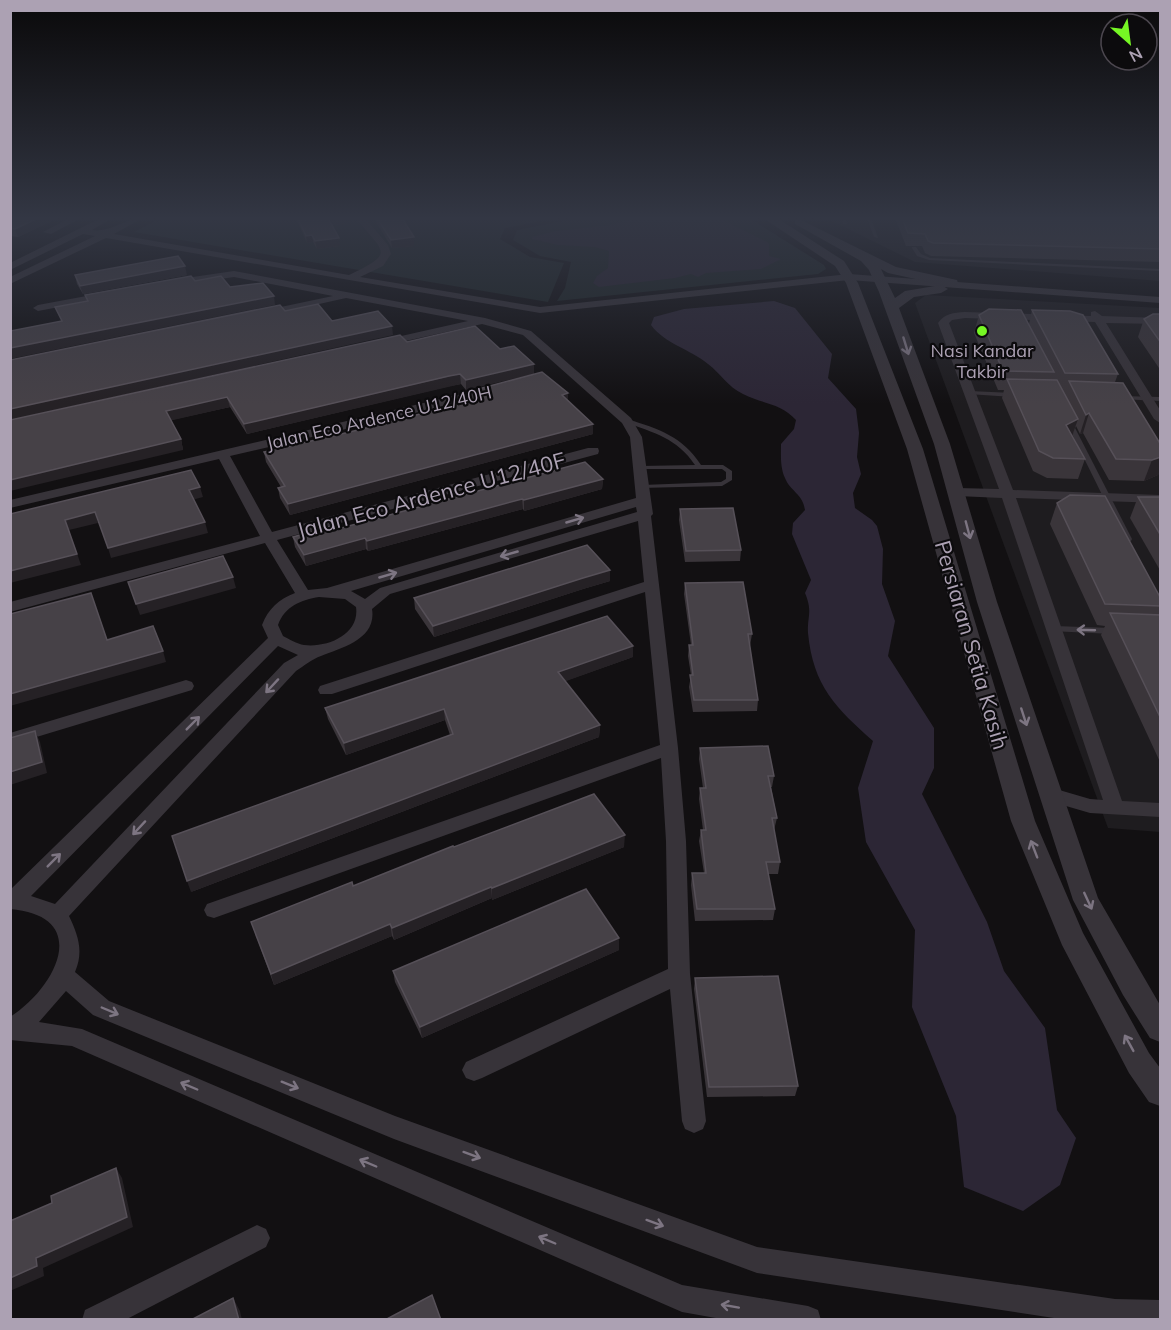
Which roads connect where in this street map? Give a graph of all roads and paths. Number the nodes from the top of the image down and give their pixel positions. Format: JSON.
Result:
{"nodes":[{"id":1,"x":190,"y":280,"type":"edge"},
{"id":2,"x":266,"y":280,"type":"edge"},
{"id":3,"x":362,"y":280,"type":"edge"},
{"id":4,"x":826,"y":280,"type":"edge"},
{"id":5,"x":851,"y":280,"type":"joint"},
{"id":6,"x":927,"y":280,"type":"edge"},
{"id":7,"x":877,"y":282,"type":"junction"},
{"id":8,"x":163,"y":285,"type":"edge"},
{"id":9,"x":947,"y":286,"type":"junction"},
{"id":10,"x":118,"y":293,"type":"edge"},
{"id":11,"x":1083,"y":295,"type":"junction"},
{"id":12,"x":351,"y":296,"type":"junction"},
{"id":13,"x":1161,"y":300,"type":"edge"},
{"id":14,"x":892,"y":306,"type":"junction"},
{"id":15,"x":38,"y":308,"type":"dead end"},
{"id":16,"x":245,"y":317,"type":"edge"},
{"id":17,"x":1098,"y":320,"type":"junction"},
{"id":18,"x":485,"y":321,"type":"junction"},
{"id":19,"x":1161,"y":321,"type":"edge"},
{"id":20,"x":365,"y":347,"type":"edge"},
{"id":21,"x":886,"y":372,"type":"junction"},
{"id":22,"x":512,"y":386,"type":"edge"},
{"id":23,"x":970,"y":393,"type":"junction"},
{"id":24,"x":1023,"y":395,"type":"edge"},
{"id":25,"x":1113,"y":398,"type":"edge"},
{"id":26,"x":1154,"y":399,"type":"edge"},
{"id":27,"x":1066,"y":416,"type":"edge"},
{"id":28,"x":1161,"y":419,"type":"edge"},
{"id":29,"x":627,"y":421,"type":"junction"},
{"id":30,"x":593,"y":451,"type":"dead end"},
{"id":31,"x":223,"y":455,"type":"junction"},
{"id":32,"x":699,"y":467,"type":"junction"},
{"id":33,"x":640,"y":468,"type":"junction"},
{"id":34,"x":957,"y":492,"type":"junction"},
{"id":35,"x":1008,"y":494,"type":"junction"},
{"id":36,"x":1107,"y":497,"type":"junction"},
{"id":37,"x":1161,"y":499,"type":"edge"},
{"id":38,"x":644,"y":500,"type":"junction"},
{"id":39,"x":10,"y":504,"type":"edge"},
{"id":40,"x":269,"y":539,"type":"junction"},
{"id":41,"x":1134,"y":551,"type":"edge"},
{"id":42,"x":653,"y":584,"type":"junction"},
{"id":43,"x":332,"y":591,"type":"junction"},
{"id":44,"x":304,"y":595,"type":"junction"},
{"id":45,"x":10,"y":607,"type":"edge"},
{"id":46,"x":365,"y":607,"type":"junction"},
{"id":47,"x":1054,"y":629,"type":"junction"},
{"id":48,"x":1125,"y":632,"type":"edge"},
{"id":49,"x":276,"y":639,"type":"junction"},
{"id":50,"x":318,"y":650,"type":"junction"},
{"id":51,"x":186,"y":686,"type":"dead end"},
{"id":52,"x":326,"y":690,"type":"dead end"},
{"id":53,"x":10,"y":739,"type":"edge"},
{"id":54,"x":669,"y":748,"type":"junction"},
{"id":55,"x":1049,"y":794,"type":"junction"},
{"id":56,"x":1115,"y":808,"type":"junction"},
{"id":57,"x":1161,"y":810,"type":"edge"},
{"id":58,"x":12,"y":901,"type":"edge"},
{"id":59,"x":214,"y":910,"type":"dead end"},
{"id":60,"x":57,"y":915,"type":"junction"},
{"id":61,"x":680,"y":974,"type":"junction"},
{"id":62,"x":64,"y":975,"type":"junction"},
{"id":63,"x":1161,"y":1029,"type":"edge"},
{"id":64,"x":12,"y":1030,"type":"edge"},
{"id":65,"x":474,"y":1070,"type":"dead end"},
{"id":66,"x":1161,"y":1092,"type":"edge"},
{"id":67,"x":694,"y":1121,"type":"dead end"},
{"id":68,"x":256,"y":1238,"type":"dead end"},
{"id":69,"x":1161,"y":1314,"type":"edge"},
{"id":70,"x":1116,"y":1316,"type":"edge"},
{"id":71,"x":95,"y":1320,"type":"edge"},
{"id":72,"x":808,"y":1320,"type":"edge"}],
"edges":[{"from":1,"to":8,"type":"street"},
{"from":2,"to":12,"type":"street"},
{"from":3,"to":4,"type":"street"},
{"from":5,"to":7,"type":"street"},
{"from":5,"to":21,"type":"street","name":"Persiaran Setia Kasih"},
{"from":6,"to":9,"type":"street"},
{"from":7,"to":9,"type":"street"},
{"from":7,"to":14,"type":"street","name":"Persiaran Setia Kasih"},
{"from":7,"to":21,"type":"street"},
{"from":9,"to":11,"type":"street"},
{"from":9,"to":14,"type":"street"},
{"from":10,"to":15,"type":"street"},
{"from":11,"to":13,"type":"street"},
{"from":11,"to":17,"type":"street"},
{"from":12,"to":16,"type":"street"},
{"from":12,"to":18,"type":"street"},
{"from":14,"to":34,"type":"street","name":"Persiaran Setia Kasih","one_way":true},
{"from":17,"to":19,"type":"street"},
{"from":17,"to":23,"type":"street"},
{"from":17,"to":26,"type":"street"},
{"from":18,"to":20,"type":"street"},
{"from":18,"to":29,"type":"street"},
{"from":66,"to":21,"type":"street","name":"Persiaran Setia Kasih","one_way":true},
{"from":22,"to":31,"type":"street","name":"Jalan Eco Ardence U12/40H"},
{"from":23,"to":24,"type":"lane"},
{"from":23,"to":35,"type":"street"},
{"from":25,"to":26,"type":"lane"},
{"from":26,"to":28,"type":"street"},
{"from":27,"to":36,"type":"lane"},
{"from":29,"to":32,"type":"lane"},
{"from":29,"to":33,"type":"street"},
{"from":30,"to":40,"type":"street","name":"Jalan Eco Ardence U12/40F"},
{"from":31,"to":39,"type":"street","name":"Jalan Eco Ardence U12/40H"},
{"from":31,"to":40,"type":"street"},
{"from":32,"to":33,"type":"lane"},
{"from":32,"to":38,"type":"lane"},
{"from":33,"to":38,"type":"street"},
{"from":34,"to":35,"type":"street"},
{"from":34,"to":55,"type":"street","name":"Persiaran Setia Kasih","one_way":true},
{"from":35,"to":36,"type":"street"},
{"from":35,"to":47,"type":"street"},
{"from":36,"to":37,"type":"street"},
{"from":36,"to":41,"type":"lane"},
{"from":38,"to":42,"type":"street"},
{"from":43,"to":38,"type":"street","one_way":true},
{"from":38,"to":46,"type":"street","one_way":true},
{"from":40,"to":44,"type":"street"},
{"from":40,"to":45,"type":"street","name":"Jalan Eco Ardence U12/40F"},
{"from":42,"to":52,"type":"street"},
{"from":42,"to":54,"type":"street"},
{"from":43,"to":44,"type":"street"},
{"from":43,"to":46,"type":"street"},
{"from":44,"to":49,"type":"street"},
{"from":46,"to":50,"type":"street"},
{"from":48,"to":47,"type":"lane","one_way":true},
{"from":47,"to":56,"type":"street"},
{"from":49,"to":50,"type":"street"},
{"from":58,"to":49,"type":"street","one_way":true},
{"from":50,"to":60,"type":"street","one_way":true},
{"from":51,"to":53,"type":"street"},
{"from":54,"to":59,"type":"street"},
{"from":54,"to":61,"type":"street"},
{"from":55,"to":56,"type":"street"},
{"from":55,"to":63,"type":"street","name":"Persiaran Setia Kasih","one_way":true},
{"from":56,"to":57,"type":"street"},
{"from":58,"to":60,"type":"street"},
{"from":60,"to":62,"type":"street"},
{"from":61,"to":65,"type":"street"},
{"from":61,"to":67,"type":"street"},
{"from":62,"to":64,"type":"street"},
{"from":62,"to":70,"type":"street","one_way":true},
{"from":72,"to":64,"type":"street","one_way":true},
{"from":68,"to":71,"type":"street"},
{"from":69,"to":70,"type":"street"}]}
